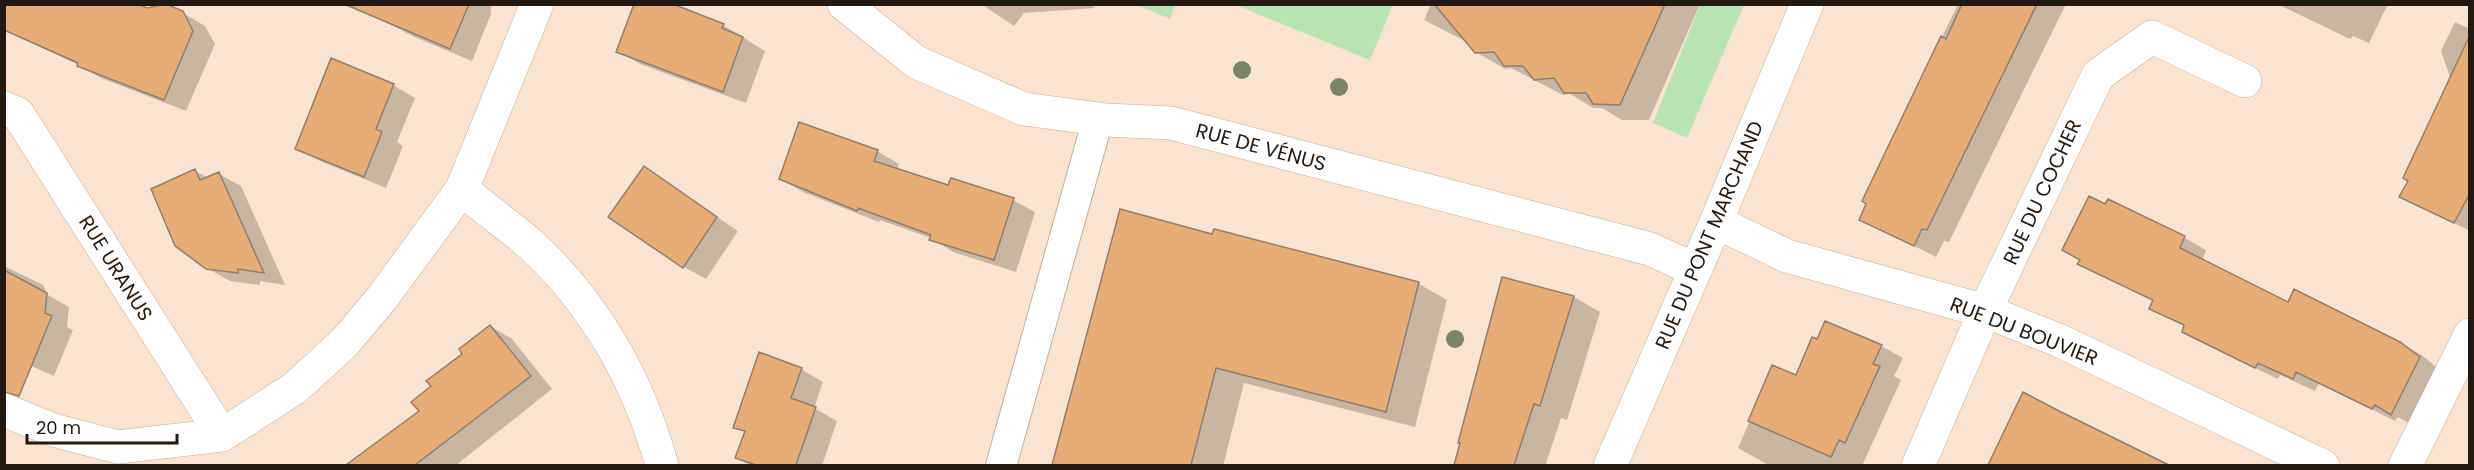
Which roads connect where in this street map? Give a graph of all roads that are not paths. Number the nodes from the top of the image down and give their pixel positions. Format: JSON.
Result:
{"nodes":[{"id":1,"x":537,"y":4,"type":"edge"},
{"id":2,"x":844,"y":4,"type":"edge"},
{"id":3,"x":1807,"y":4,"type":"edge"},
{"id":4,"x":2245,"y":81,"type":"dead end"},
{"id":5,"x":4,"y":108,"type":"edge"},
{"id":6,"x":1098,"y":119,"type":"junction"},
{"id":7,"x":462,"y":189,"type":"junction"},
{"id":8,"x":1716,"y":222,"type":"junction"},
{"id":9,"x":1694,"y":269,"type":"junction"},
{"id":10,"x":1985,"y":311,"type":"junction"},
{"id":11,"x":2469,"y":335,"type":"edge"},
{"id":12,"x":4,"y":410,"type":"edge"},
{"id":13,"x":222,"y":435,"type":"junction"},
{"id":14,"x":662,"y":465,"type":"edge"},
{"id":15,"x":1001,"y":465,"type":"edge"},
{"id":16,"x":1610,"y":465,"type":"edge"},
{"id":17,"x":1918,"y":465,"type":"edge"},
{"id":18,"x":2323,"y":465,"type":"edge"},
{"id":19,"x":2405,"y":465,"type":"edge"}],
"edges":[{"from":1,"to":7,"type":"street"},
{"from":2,"to":6,"type":"street","name":"RUE DE VÉNUS"},
{"from":3,"to":8,"type":"street","name":"RUE DU PONT MARCHAND"},
{"from":4,"to":10,"type":"street","name":"RUE DU COCHER"},
{"from":5,"to":13,"type":"street","name":"RUE URANUS"},
{"from":6,"to":9,"type":"street","name":"RUE DE VÉNUS"},
{"from":6,"to":15,"type":"lane"},
{"from":7,"to":13,"type":"street"},
{"from":7,"to":14,"type":"street"},
{"from":8,"to":9,"type":"street","name":"RUE DU PONT MARCHAND"},
{"from":8,"to":10,"type":"street","name":"RUE DU BOUVIER"},
{"from":9,"to":16,"type":"street","name":"RUE DU PONT MARCHAND"},
{"from":10,"to":17,"type":"street","name":"RUE DU COCHER"},
{"from":10,"to":18,"type":"street","name":"RUE DU BOUVIER"},
{"from":11,"to":19,"type":"street"},
{"from":12,"to":13,"type":"street"}]}
